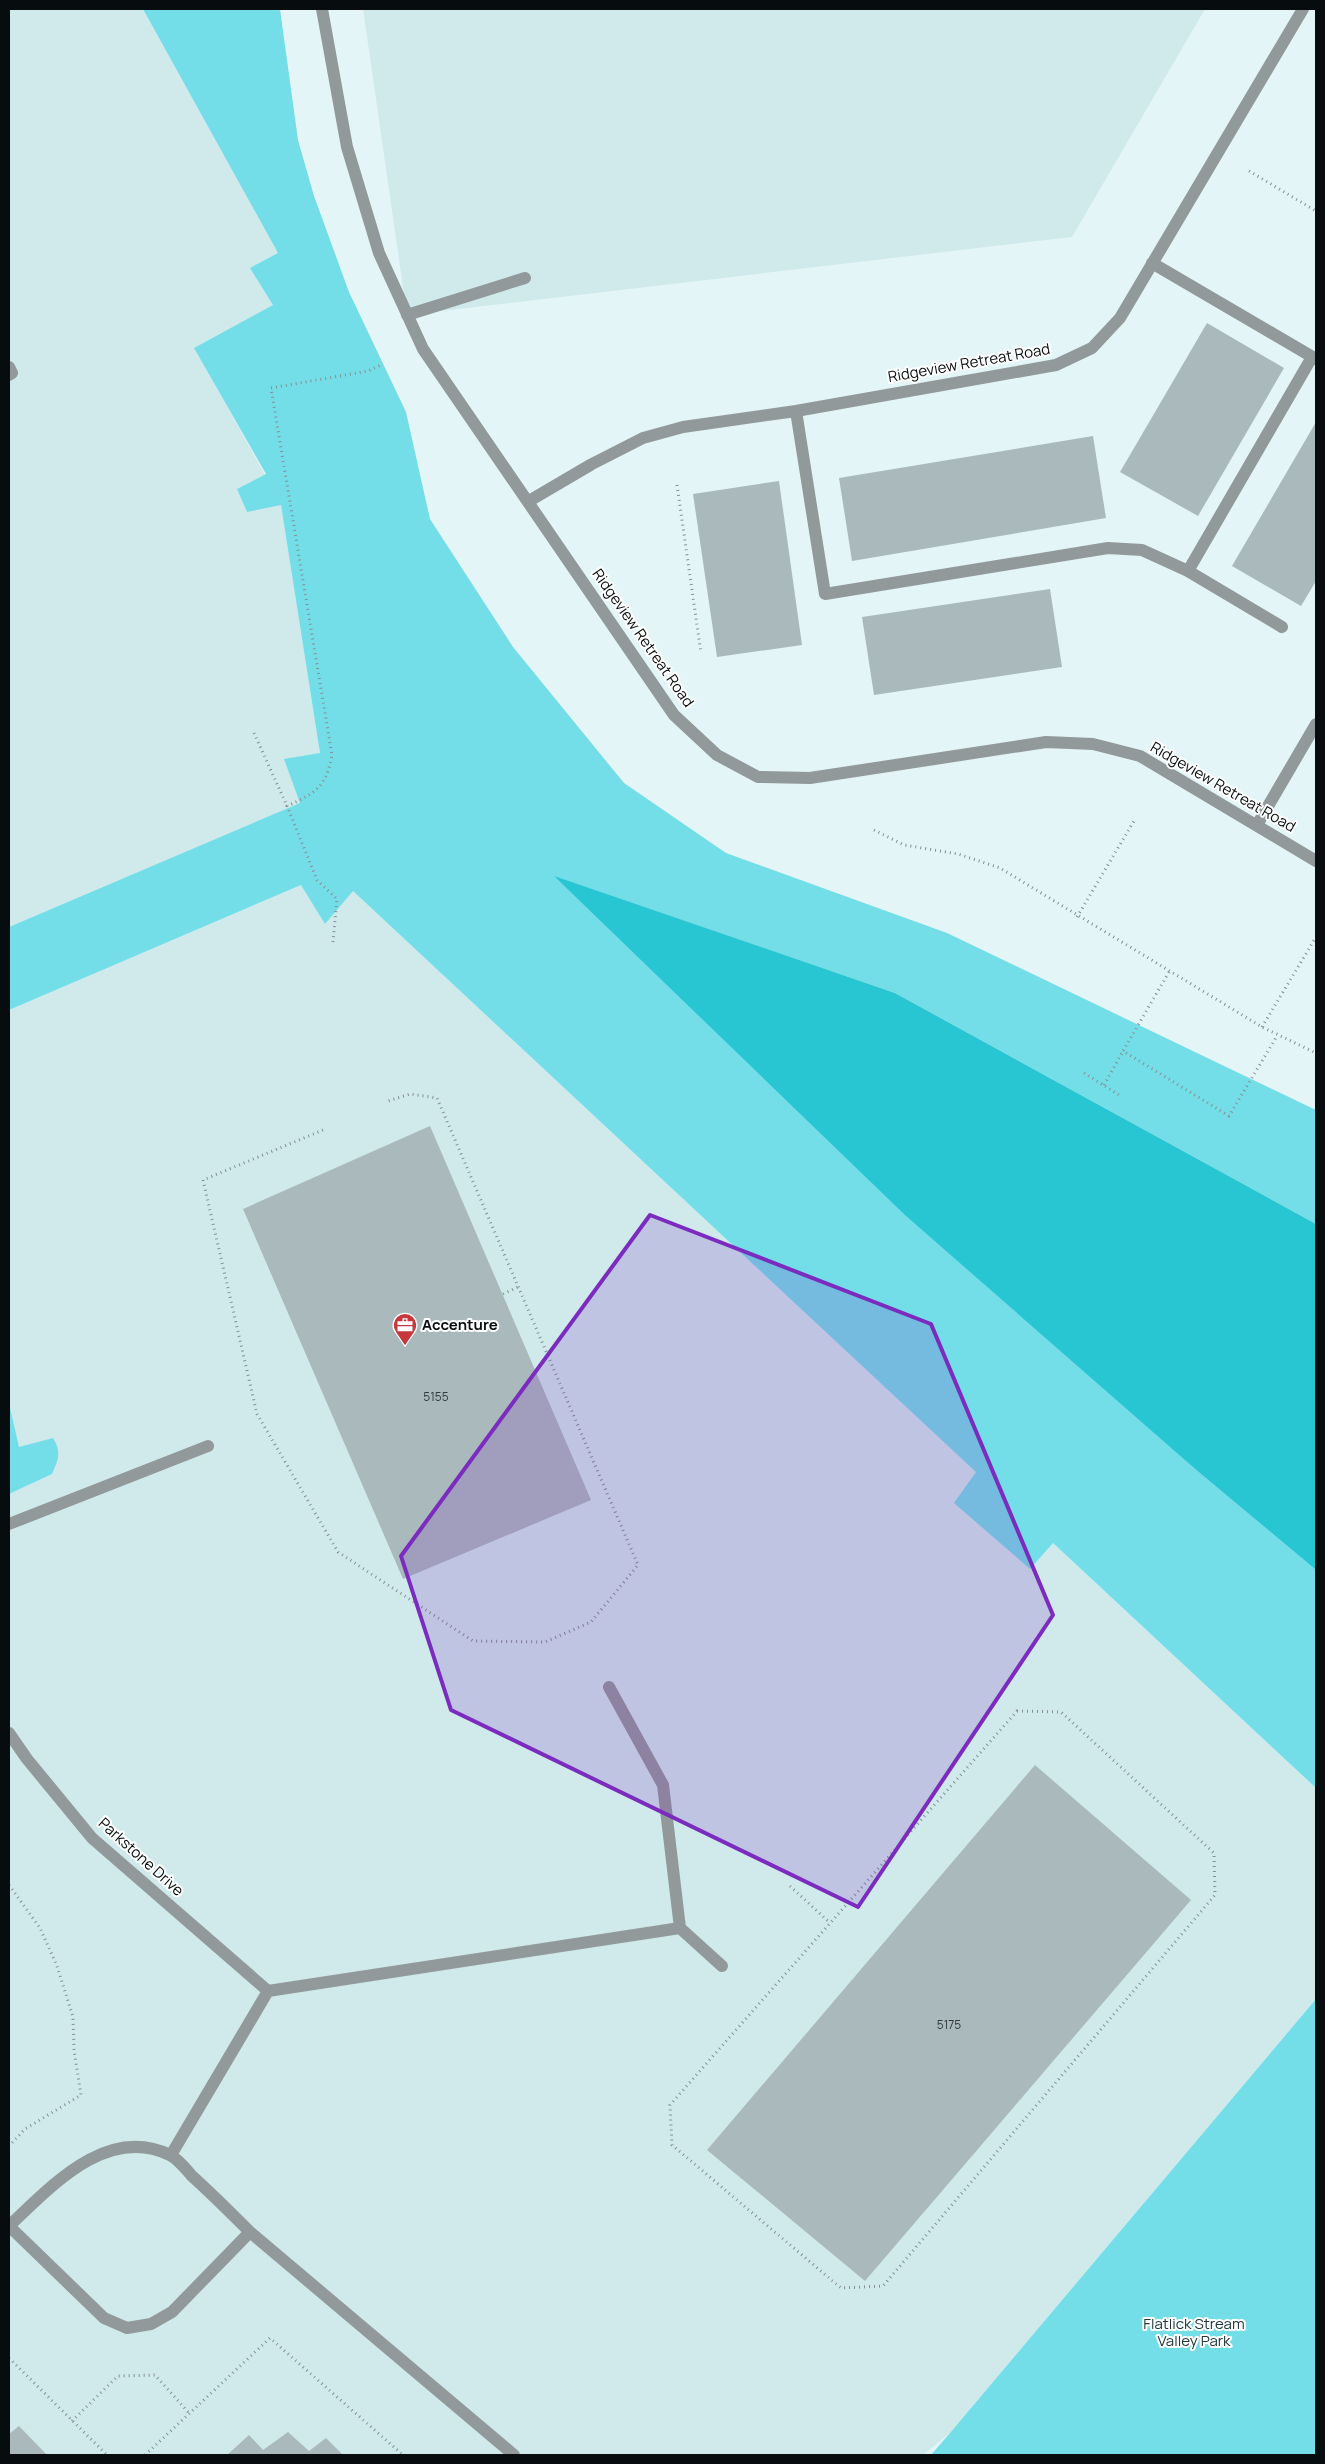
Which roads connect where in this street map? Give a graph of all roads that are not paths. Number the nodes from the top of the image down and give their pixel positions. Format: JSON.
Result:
{"nodes":[{"id":1,"x":322,"y":9,"type":"edge"},
{"id":2,"x":1303,"y":9,"type":"edge"},
{"id":3,"x":1152,"y":263,"type":"junction"},
{"id":4,"x":526,"y":278,"type":"dead end"},
{"id":5,"x":407,"y":315,"type":"junction"},
{"id":6,"x":1314,"y":358,"type":"edge"},
{"id":7,"x":9,"y":367,"type":"edge"},
{"id":8,"x":9,"y":375,"type":"edge"},
{"id":9,"x":796,"y":410,"type":"junction"},
{"id":10,"x":529,"y":501,"type":"junction"},
{"id":11,"x":1188,"y":571,"type":"junction"},
{"id":12,"x":1282,"y":627,"type":"dead end"},
{"id":13,"x":1316,"y":724,"type":"edge"},
{"id":14,"x":1257,"y":824,"type":"junction"},
{"id":15,"x":1316,"y":860,"type":"edge"},
{"id":16,"x":208,"y":1446,"type":"dead end"},
{"id":17,"x":9,"y":1524,"type":"edge"},
{"id":18,"x":609,"y":1687,"type":"dead end"},
{"id":19,"x":9,"y":1733,"type":"edge"},
{"id":20,"x":680,"y":1928,"type":"junction"},
{"id":21,"x":722,"y":1966,"type":"dead end"},
{"id":22,"x":268,"y":1991,"type":"junction"},
{"id":23,"x":171,"y":2155,"type":"junction"},
{"id":24,"x":9,"y":2226,"type":"edge"},
{"id":25,"x":250,"y":2232,"type":"junction"},
{"id":26,"x":514,"y":2455,"type":"edge"}],
"edges":[{"from":1,"to":5,"type":"street","name":"Ridgeview Retreat Road"},
{"from":2,"to":3,"type":"street","name":"Ridgeview Retreat Road"},
{"from":3,"to":6,"type":"street"},
{"from":3,"to":9,"type":"street","name":"Ridgeview Retreat Road"},
{"from":4,"to":5,"type":"street"},
{"from":5,"to":10,"type":"street","name":"Ridgeview Retreat Road"},
{"from":6,"to":11,"type":"street"},
{"from":7,"to":8,"type":"street"},
{"from":9,"to":10,"type":"street","name":"Ridgeview Retreat Road"},
{"from":9,"to":11,"type":"street"},
{"from":10,"to":14,"type":"street","name":"Ridgeview Retreat Road"},
{"from":11,"to":12,"type":"street"},
{"from":13,"to":14,"type":"street"},
{"from":14,"to":15,"type":"street","name":"Ridgeview Retreat Road"},
{"from":16,"to":17,"type":"street"},
{"from":18,"to":20,"type":"street"},
{"from":19,"to":22,"type":"street","name":"Parkstone Drive"},
{"from":20,"to":21,"type":"street"},
{"from":20,"to":22,"type":"street"},
{"from":22,"to":23,"type":"street"},
{"from":23,"to":24,"type":"street"},
{"from":23,"to":25,"type":"street"},
{"from":24,"to":25,"type":"street"},
{"from":25,"to":26,"type":"street"}]}
